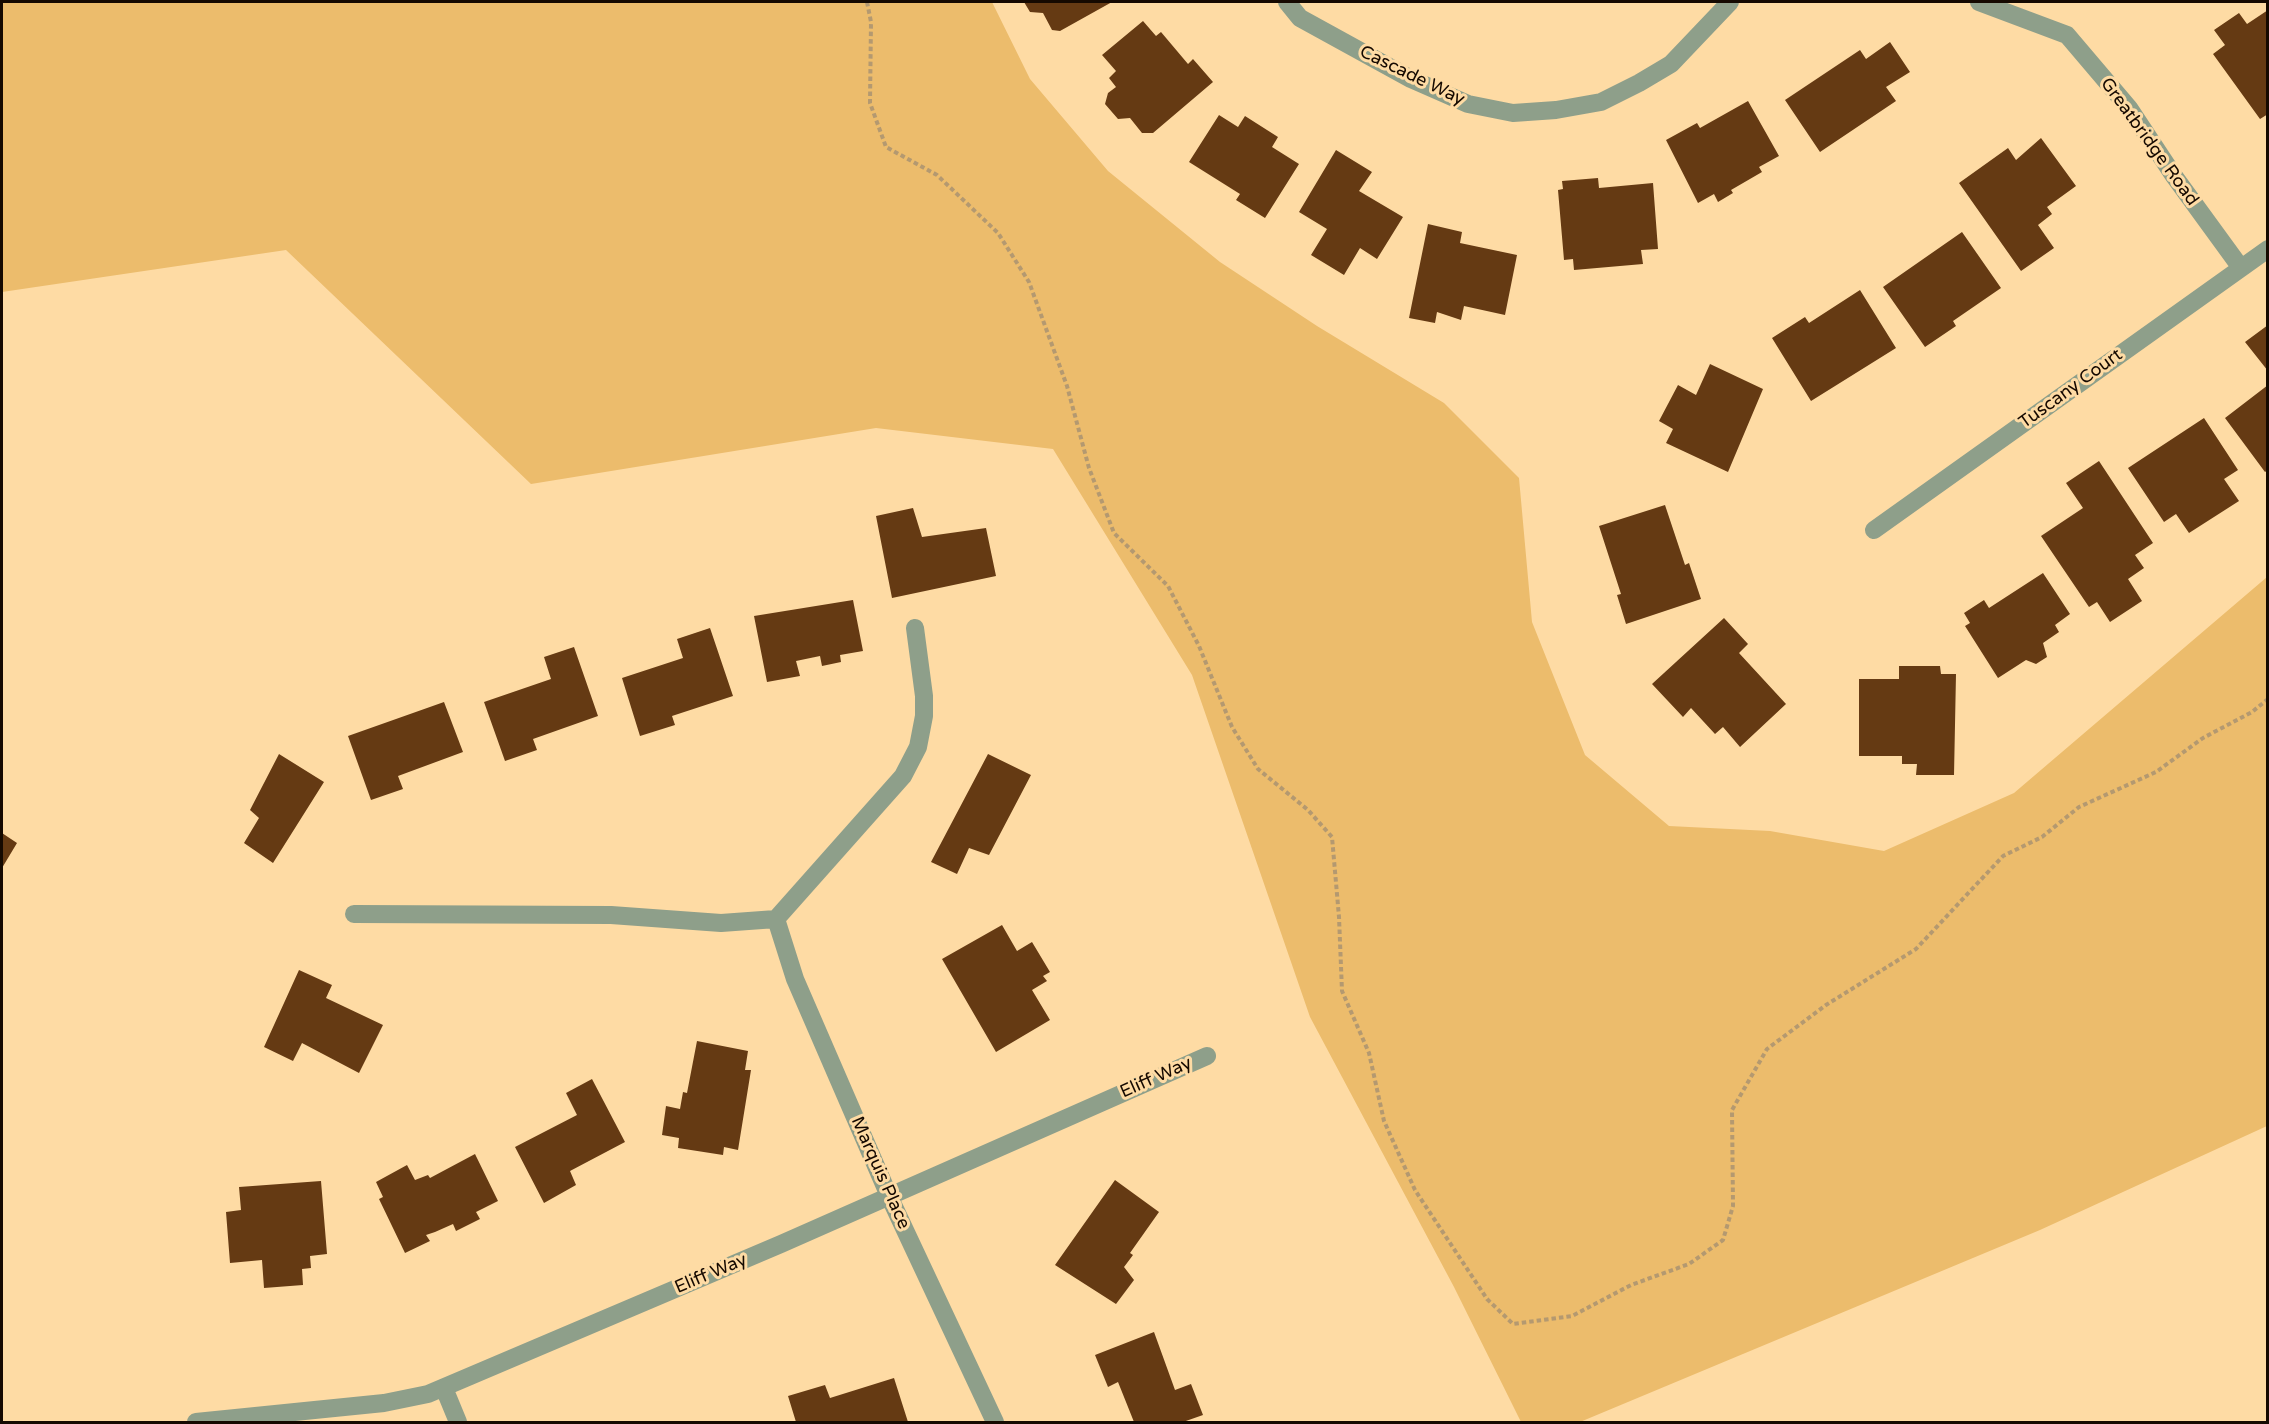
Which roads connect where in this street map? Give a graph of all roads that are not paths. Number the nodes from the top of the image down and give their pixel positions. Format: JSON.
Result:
{"nodes":[{"id":1,"x":1287,"y":2,"type":"edge"},
{"id":2,"x":1730,"y":2,"type":"edge"},
{"id":3,"x":1979,"y":2,"type":"edge"},
{"id":4,"x":2268,"y":249,"type":"edge"},
{"id":5,"x":2241,"y":268,"type":"junction"},
{"id":6,"x":1874,"y":530,"type":"dead end"},
{"id":7,"x":915,"y":628,"type":"dead end"},
{"id":8,"x":354,"y":914,"type":"dead end"},
{"id":9,"x":776,"y":919,"type":"junction"},
{"id":10,"x":1207,"y":1056,"type":"dead end"},
{"id":11,"x":889,"y":1196,"type":"junction"},
{"id":12,"x":444,"y":1388,"type":"junction"},
{"id":13,"x":196,"y":1422,"type":"edge"},
{"id":14,"x":458,"y":1422,"type":"edge"},
{"id":15,"x":995,"y":1422,"type":"edge"}],
"edges":[{"from":1,"to":2,"type":"street","name":"Cascade Way"},
{"from":3,"to":5,"type":"street","name":"Greatbridge Road"},
{"from":4,"to":5,"type":"street","name":"Tuscany Court"},
{"from":5,"to":6,"type":"street","name":"Tuscany Court"},
{"from":7,"to":9,"type":"street"},
{"from":8,"to":9,"type":"street"},
{"from":9,"to":11,"type":"street","name":"Marquis Place"},
{"from":10,"to":11,"type":"street","name":"Eliff Way"},
{"from":11,"to":12,"type":"street","name":"Eliff Way"},
{"from":11,"to":15,"type":"street","name":"Marquis Place"},
{"from":12,"to":13,"type":"street","name":"Eliff Way"},
{"from":12,"to":14,"type":"street"}]}
